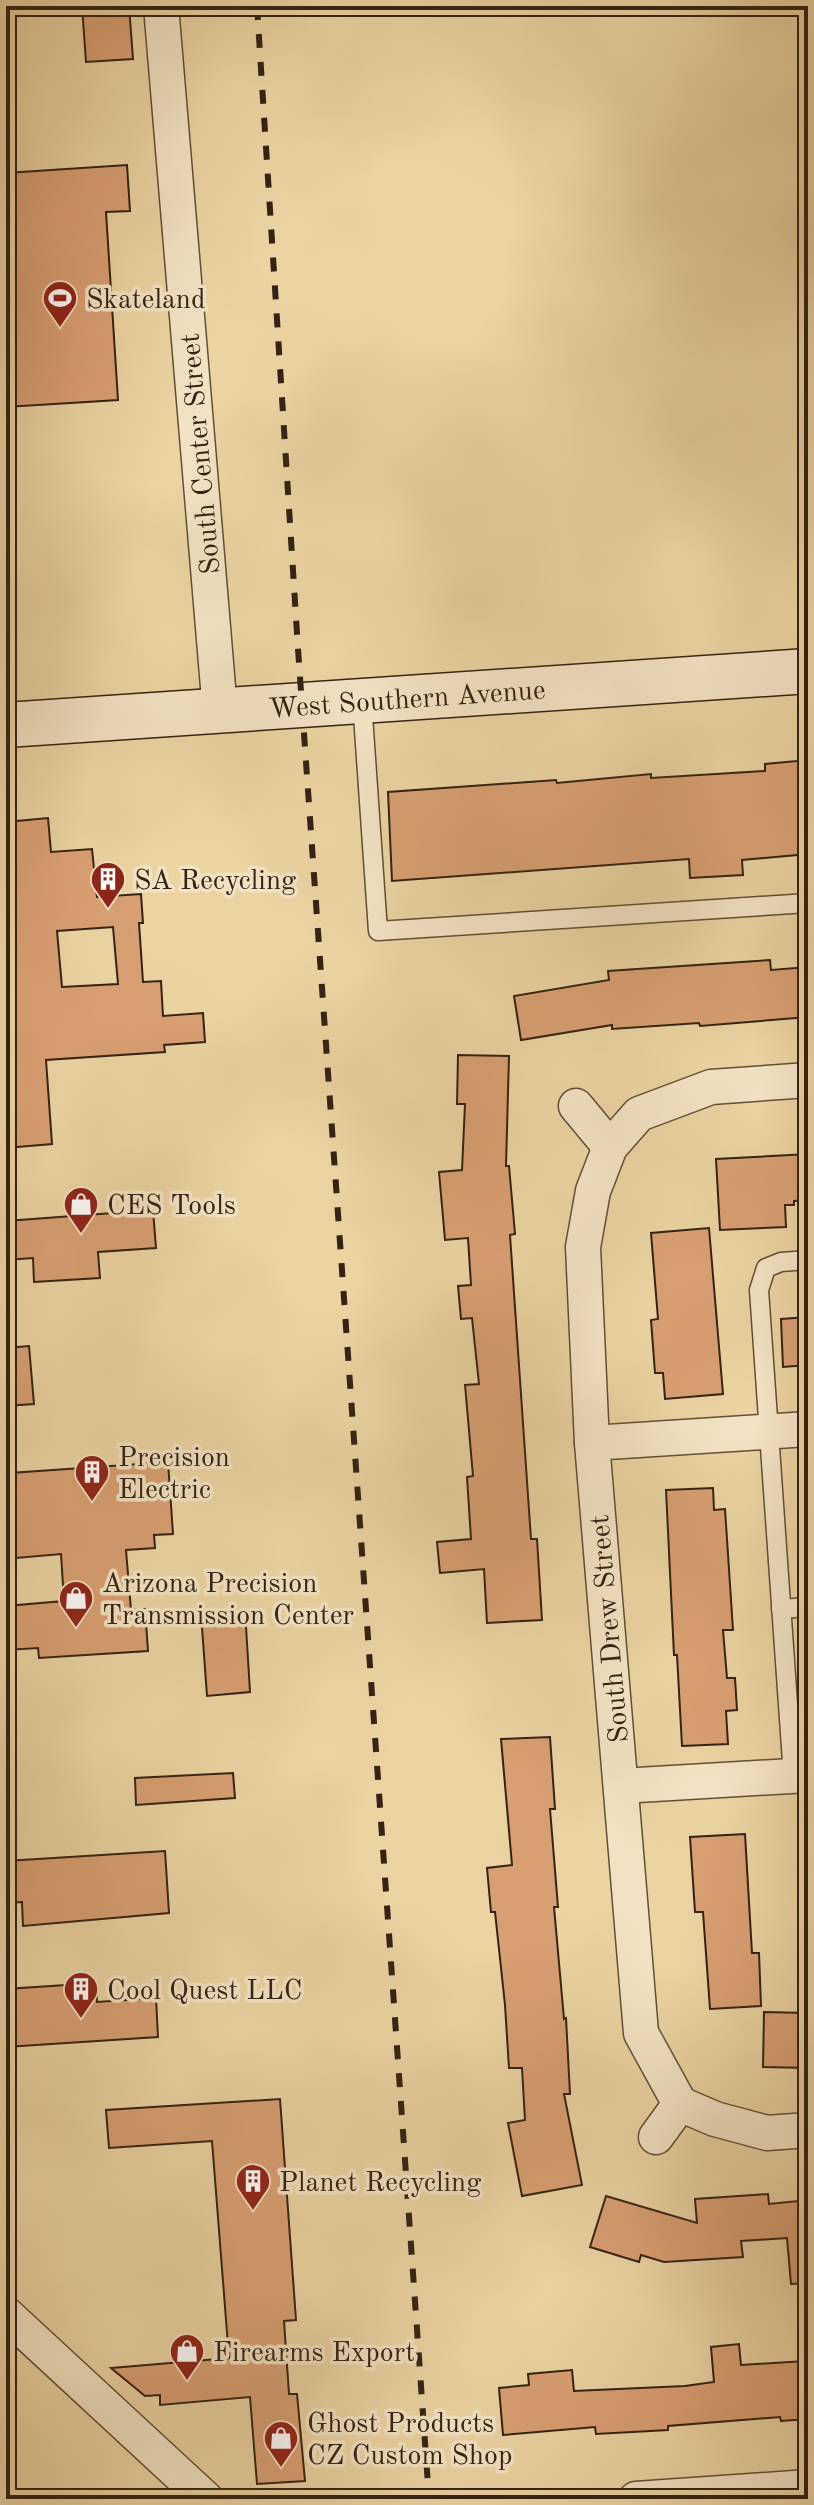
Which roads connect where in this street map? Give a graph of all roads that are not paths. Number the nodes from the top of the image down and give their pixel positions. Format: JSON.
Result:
{"nodes":[{"id":1,"x":161,"y":6,"type":"edge"},
{"id":2,"x":808,"y":671,"type":"edge"},
{"id":3,"x":362,"y":701,"type":"junction"},
{"id":4,"x":220,"y":711,"type":"junction"},
{"id":5,"x":6,"y":725,"type":"edge"},
{"id":6,"x":808,"y":903,"type":"edge"},
{"id":7,"x":808,"y":1080,"type":"edge"},
{"id":8,"x":576,"y":1106,"type":"dead end"},
{"id":9,"x":610,"y":1147,"type":"junction"},
{"id":10,"x":808,"y":1260,"type":"edge"},
{"id":11,"x":808,"y":1429,"type":"edge"},
{"id":12,"x":770,"y":1431,"type":"junction"},
{"id":13,"x":592,"y":1443,"type":"junction"},
{"id":14,"x":808,"y":1607,"type":"edge"},
{"id":15,"x":781,"y":1609,"type":"junction"},
{"id":16,"x":800,"y":1776,"type":"edge"},
{"id":17,"x":621,"y":1786,"type":"junction"},
{"id":18,"x":680,"y":2104,"type":"junction"},
{"id":19,"x":808,"y":2130,"type":"edge"},
{"id":20,"x":656,"y":2137,"type":"dead end"},
{"id":21,"x":6,"y":2314,"type":"edge"},
{"id":22,"x":808,"y":2487,"type":"edge"},
{"id":23,"x":192,"y":2495,"type":"edge"},
{"id":24,"x":728,"y":2496,"type":"edge"},
{"id":25,"x":636,"y":2499,"type":"edge"}],
"edges":[{"from":1,"to":4,"type":"street","name":"South Center Street"},
{"from":2,"to":3,"type":"main road","name":"West Southern Avenue"},
{"from":3,"to":4,"type":"main road","name":"West Southern Avenue"},
{"from":3,"to":6,"type":"lane"},
{"from":4,"to":5,"type":"main road","name":"West Southern Avenue"},
{"from":7,"to":9,"type":"street"},
{"from":8,"to":9,"type":"street"},
{"from":9,"to":13,"type":"street","name":"South Drew Street"},
{"from":10,"to":12,"type":"lane"},
{"from":11,"to":12,"type":"street"},
{"from":12,"to":13,"type":"street"},
{"from":12,"to":15,"type":"lane"},
{"from":13,"to":17,"type":"street","name":"South Drew Street"},
{"from":14,"to":15,"type":"lane"},
{"from":15,"to":16,"type":"lane"},
{"from":16,"to":17,"type":"street"},
{"from":17,"to":18,"type":"street","name":"South Drew Street"},
{"from":18,"to":19,"type":"street"},
{"from":18,"to":20,"type":"street"},
{"from":21,"to":23,"type":"street"},
{"from":22,"to":24,"type":"street"},
{"from":24,"to":25,"type":"street"}]}
